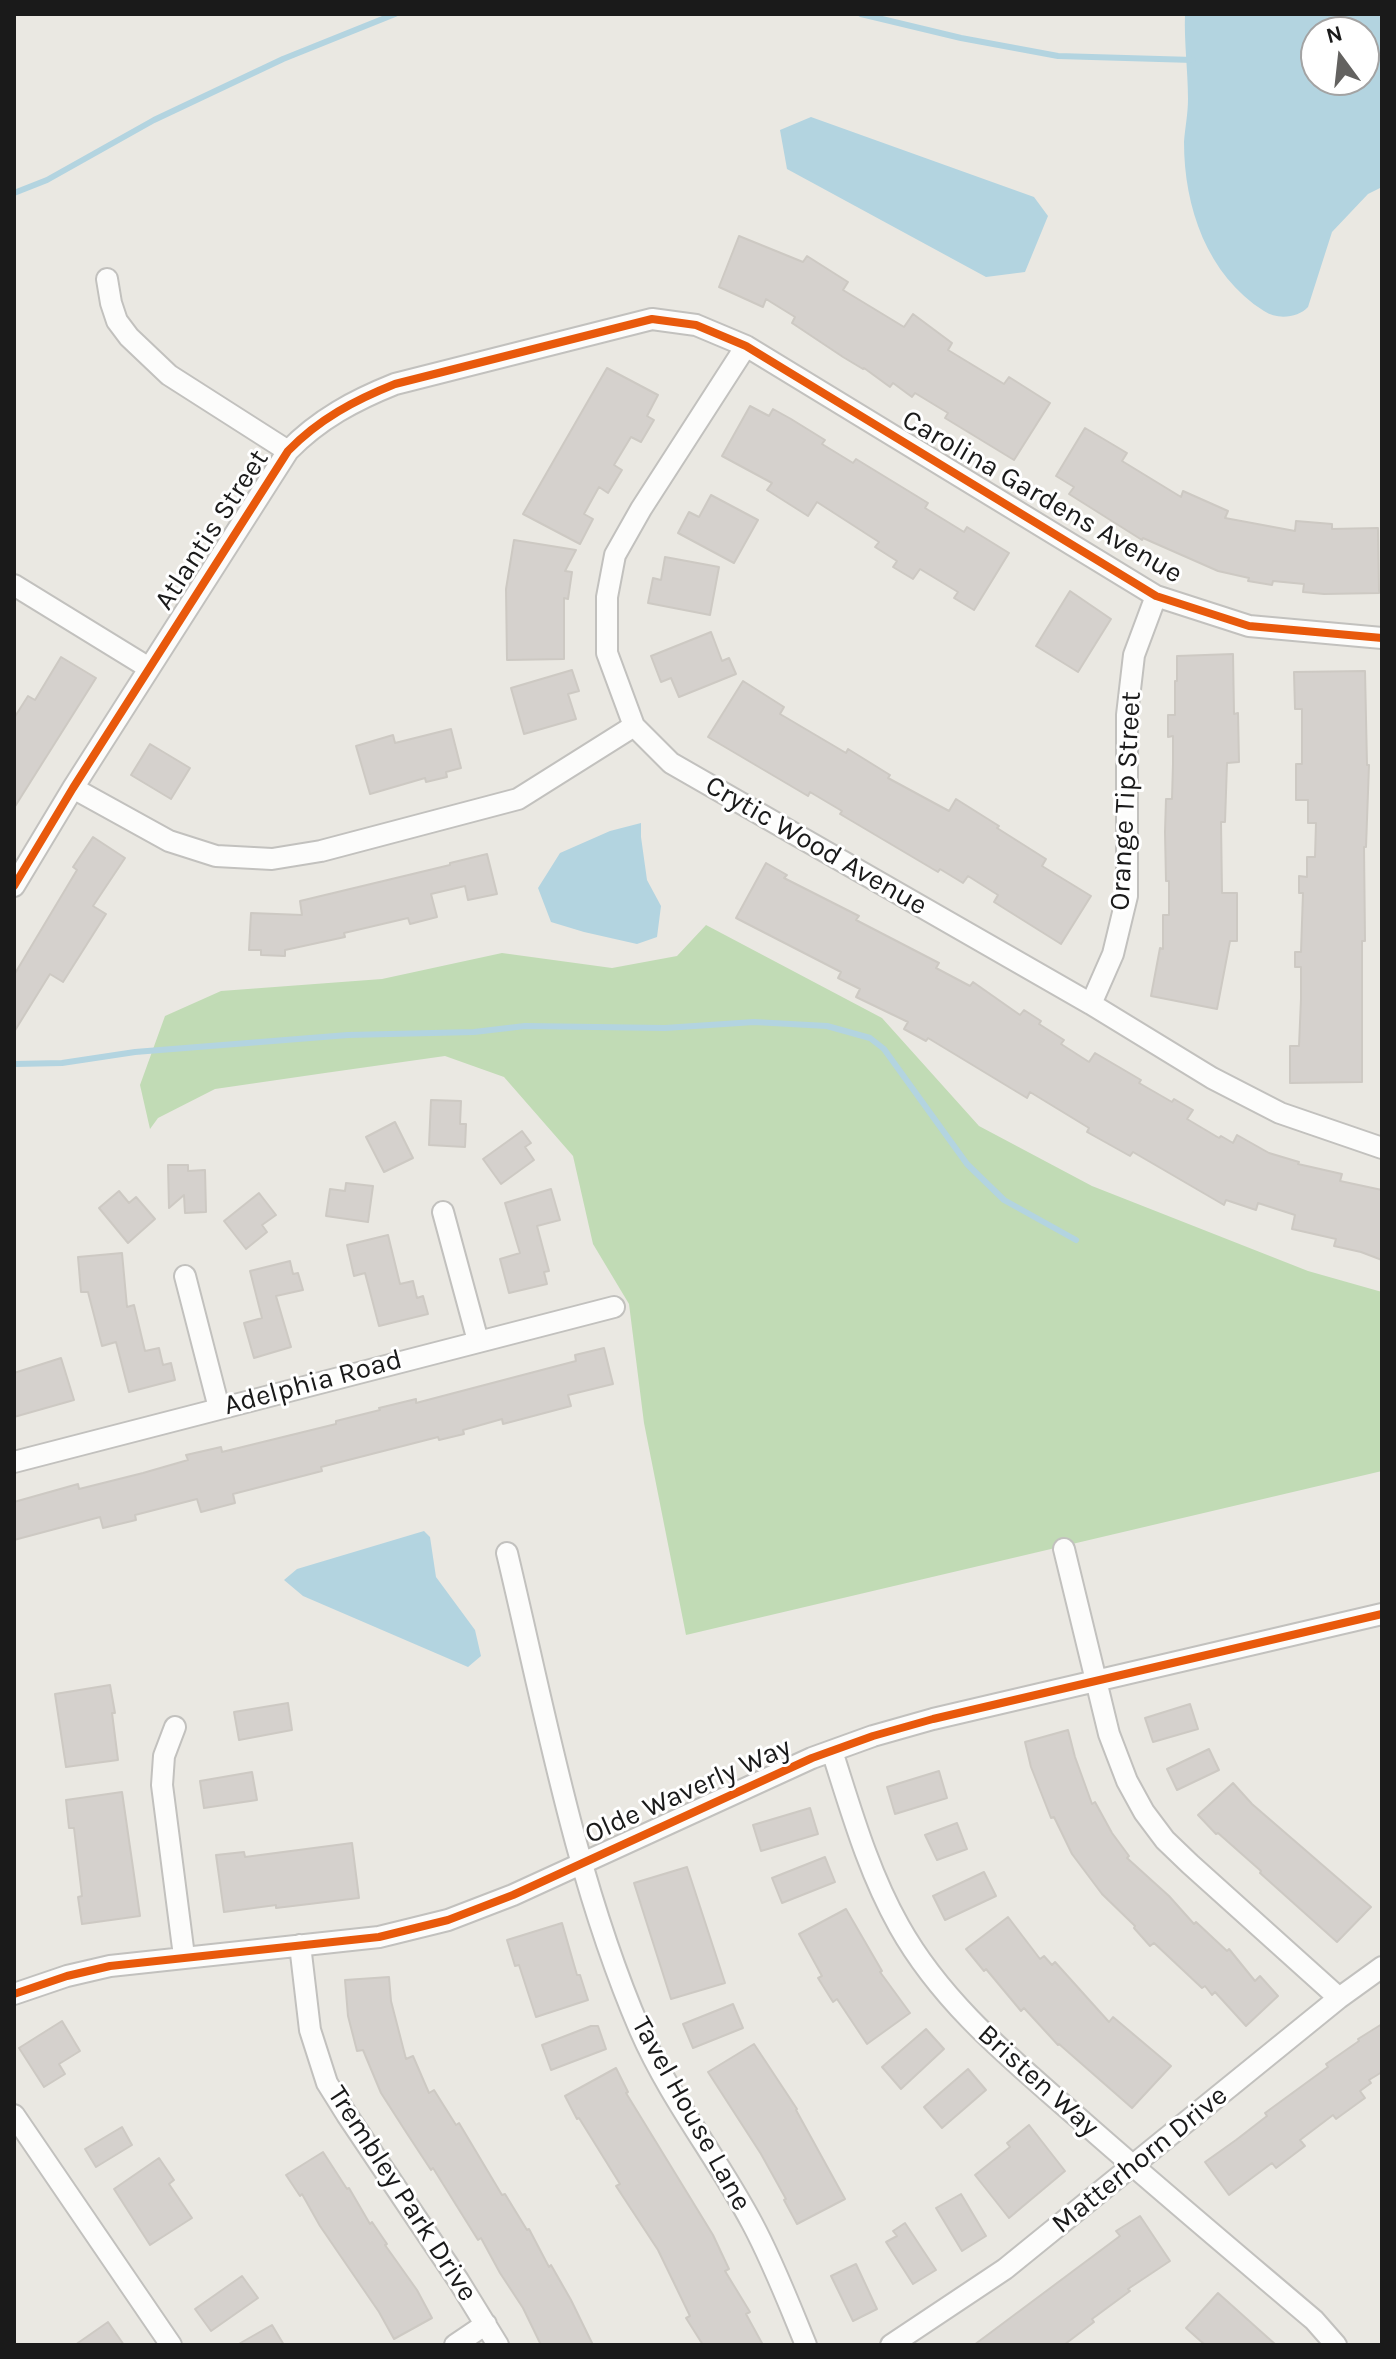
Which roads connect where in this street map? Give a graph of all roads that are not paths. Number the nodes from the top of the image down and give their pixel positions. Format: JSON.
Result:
{"nodes":[{"id":1,"x":107,"y":279,"type":"dead end"},
{"id":2,"x":746,"y":346,"type":"junction"},
{"id":3,"x":288,"y":451,"type":"junction"},
{"id":4,"x":14,"y":585,"type":"edge"},
{"id":5,"x":1156,"y":596,"type":"junction"},
{"id":6,"x":1382,"y":638,"type":"edge"},
{"id":7,"x":149,"y":668,"type":"junction"},
{"id":8,"x":634,"y":726,"type":"junction"},
{"id":9,"x":73,"y":788,"type":"junction"},
{"id":10,"x":14,"y":886,"type":"edge"},
{"id":11,"x":1091,"y":1004,"type":"junction"},
{"id":12,"x":1382,"y":1146,"type":"edge"},
{"id":13,"x":443,"y":1212,"type":"dead end"},
{"id":14,"x":185,"y":1276,"type":"dead end"},
{"id":15,"x":614,"y":1307,"type":"dead end"},
{"id":16,"x":478,"y":1341,"type":"junction"},
{"id":17,"x":219,"y":1408,"type":"junction"},
{"id":18,"x":14,"y":1462,"type":"edge"},
{"id":19,"x":1064,"y":1549,"type":"dead end"},
{"id":20,"x":507,"y":1553,"type":"dead end"},
{"id":21,"x":1382,"y":1614,"type":"edge"},
{"id":22,"x":1095,"y":1682,"type":"junction"},
{"id":23,"x":175,"y":1727,"type":"dead end"},
{"id":24,"x":832,"y":1751,"type":"junction"},
{"id":25,"x":581,"y":1863,"type":"junction"},
{"id":26,"x":300,"y":1945,"type":"junction"},
{"id":27,"x":184,"y":1956,"type":"junction"},
{"id":28,"x":1382,"y":1967,"type":"edge"},
{"id":29,"x":14,"y":1994,"type":"edge"},
{"id":30,"x":1339,"y":1998,"type":"junction"},
{"id":31,"x":14,"y":2115,"type":"edge"},
{"id":32,"x":1133,"y":2165,"type":"junction"},
{"id":33,"x":486,"y":2324,"type":"junction"},
{"id":34,"x":171,"y":2345,"type":"edge"},
{"id":35,"x":455,"y":2345,"type":"edge"},
{"id":36,"x":498,"y":2345,"type":"edge"},
{"id":37,"x":806,"y":2345,"type":"edge"},
{"id":38,"x":891,"y":2345,"type":"edge"},
{"id":39,"x":1336,"y":2345,"type":"edge"}],
"edges":[{"from":1,"to":3,"type":"street"},
{"from":2,"to":3,"type":"street","name":"Atlantis Street"},
{"from":2,"to":5,"type":"street","name":"Carolina Gardens Avenue"},
{"from":2,"to":8,"type":"street","name":"Crytic Wood Avenue"},
{"from":3,"to":7,"type":"street","name":"Atlantis Street"},
{"from":4,"to":7,"type":"street"},
{"from":5,"to":6,"type":"street","name":"Carolina Gardens Avenue"},
{"from":5,"to":11,"type":"street","name":"Orange Tip Street"},
{"from":7,"to":9,"type":"street","name":"Atlantis Street"},
{"from":8,"to":9,"type":"street"},
{"from":8,"to":11,"type":"street","name":"Crytic Wood Avenue"},
{"from":9,"to":10,"type":"street","name":"Atlantis Street"},
{"from":11,"to":12,"type":"street","name":"Crytic Wood Avenue"},
{"from":13,"to":16,"type":"street"},
{"from":14,"to":17,"type":"street"},
{"from":15,"to":16,"type":"street","name":"Adelphia Road"},
{"from":16,"to":17,"type":"street","name":"Adelphia Road"},
{"from":17,"to":18,"type":"street","name":"Adelphia Road"},
{"from":19,"to":22,"type":"street"},
{"from":20,"to":25,"type":"street","name":"Tavel House Lane"},
{"from":21,"to":22,"type":"street","name":"Olde Waverly Way"},
{"from":22,"to":24,"type":"street","name":"Olde Waverly Way"},
{"from":22,"to":30,"type":"street"},
{"from":23,"to":27,"type":"street"},
{"from":24,"to":25,"type":"street","name":"Olde Waverly Way"},
{"from":24,"to":32,"type":"street","name":"Bristen Way"},
{"from":25,"to":26,"type":"street","name":"Olde Waverly Way"},
{"from":25,"to":37,"type":"street","name":"Tavel House Lane"},
{"from":26,"to":27,"type":"street","name":"Olde Waverly Way"},
{"from":26,"to":33,"type":"street","name":"Trembley Park Drive"},
{"from":27,"to":29,"type":"street","name":"Olde Waverly Way"},
{"from":28,"to":30,"type":"street","name":"Matterhorn Drive"},
{"from":30,"to":32,"type":"street","name":"Matterhorn Drive"},
{"from":31,"to":34,"type":"street"},
{"from":32,"to":38,"type":"street","name":"Matterhorn Drive"},
{"from":32,"to":39,"type":"street","name":"Bristen Way"},
{"from":33,"to":35,"type":"street"},
{"from":33,"to":36,"type":"street","name":"Trembley Park Drive"}]}
